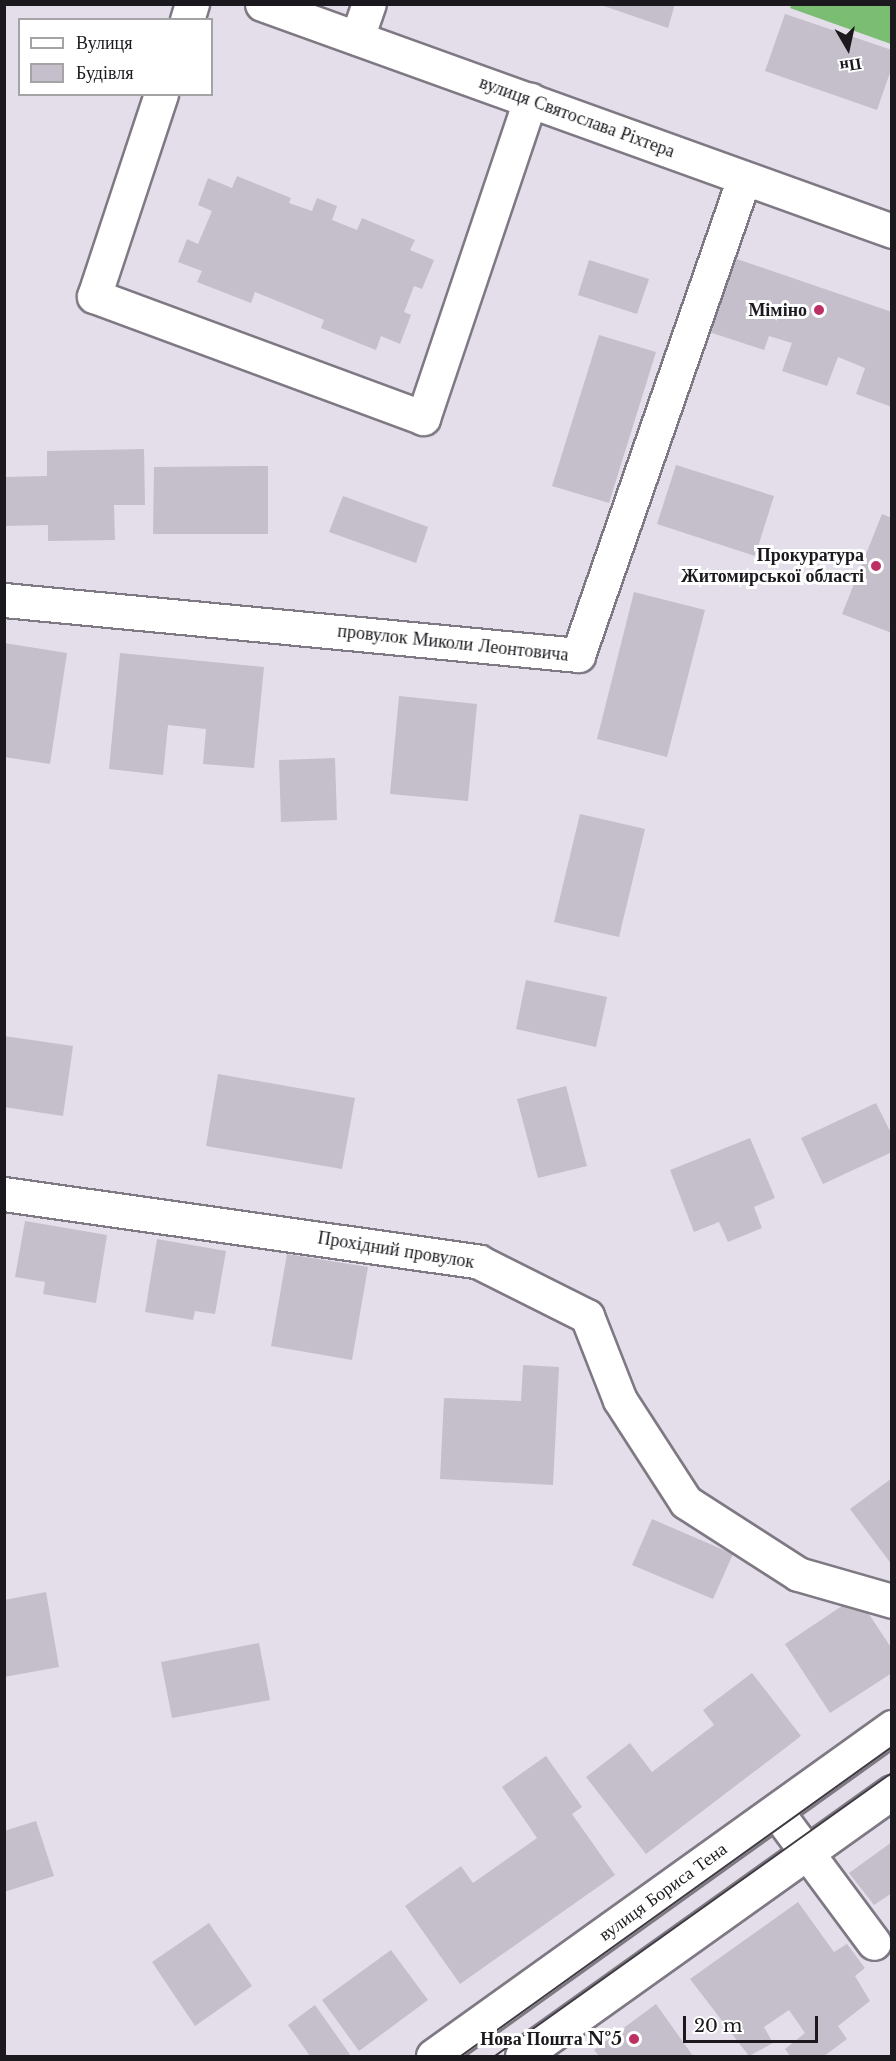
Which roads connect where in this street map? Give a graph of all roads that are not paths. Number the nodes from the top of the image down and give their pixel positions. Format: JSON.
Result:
{"nodes":[{"id":1,"x":262,"y":4,"type":"edge"},
{"id":2,"x":369,"y":4,"type":"edge"},
{"id":3,"x":357,"y":38,"type":"junction"},
{"id":4,"x":160,"y":96,"type":"edge"},
{"id":5,"x":530,"y":100,"type":"junction"},
{"id":6,"x":744,"y":178,"type":"junction"},
{"id":7,"x":891,"y":231,"type":"edge"},
{"id":8,"x":4,"y":600,"type":"edge"},
{"id":9,"x":4,"y":1194,"type":"edge"},
{"id":10,"x":891,"y":1601,"type":"edge"},
{"id":11,"x":891,"y":1727,"type":"edge"},
{"id":12,"x":891,"y":1792,"type":"edge"},
{"id":13,"x":776,"y":1811,"type":"junction"},
{"id":14,"x":808,"y":1851,"type":"junction"},
{"id":15,"x":874,"y":1943,"type":"dead end"},
{"id":16,"x":433,"y":2056,"type":"edge"},
{"id":17,"x":522,"y":2056,"type":"edge"}],
"edges":[{"from":1,"to":3,"type":"street","name":"вулиця Святослава Ріхтера"},
{"from":2,"to":3,"type":"street"},
{"from":3,"to":5,"type":"street","name":"вулиця Святослава Ріхтера"},
{"from":4,"to":5,"type":"street"},
{"from":5,"to":6,"type":"street","name":"вулиця Святослава Ріхтера"},
{"from":6,"to":7,"type":"street","name":"вулиця Святослава Ріхтера"},
{"from":6,"to":8,"type":"street","name":"провулок Миколи Леонтовича"},
{"from":9,"to":10,"type":"street","name":"Прохідний провулок"},
{"from":11,"to":13,"type":"street","name":"вулиця Бориса Тена"},
{"from":12,"to":14,"type":"street"},
{"from":13,"to":14,"type":"street"},
{"from":13,"to":16,"type":"street","name":"вулиця Бориса Тена"},
{"from":14,"to":15,"type":"street"},
{"from":14,"to":17,"type":"street"}]}
